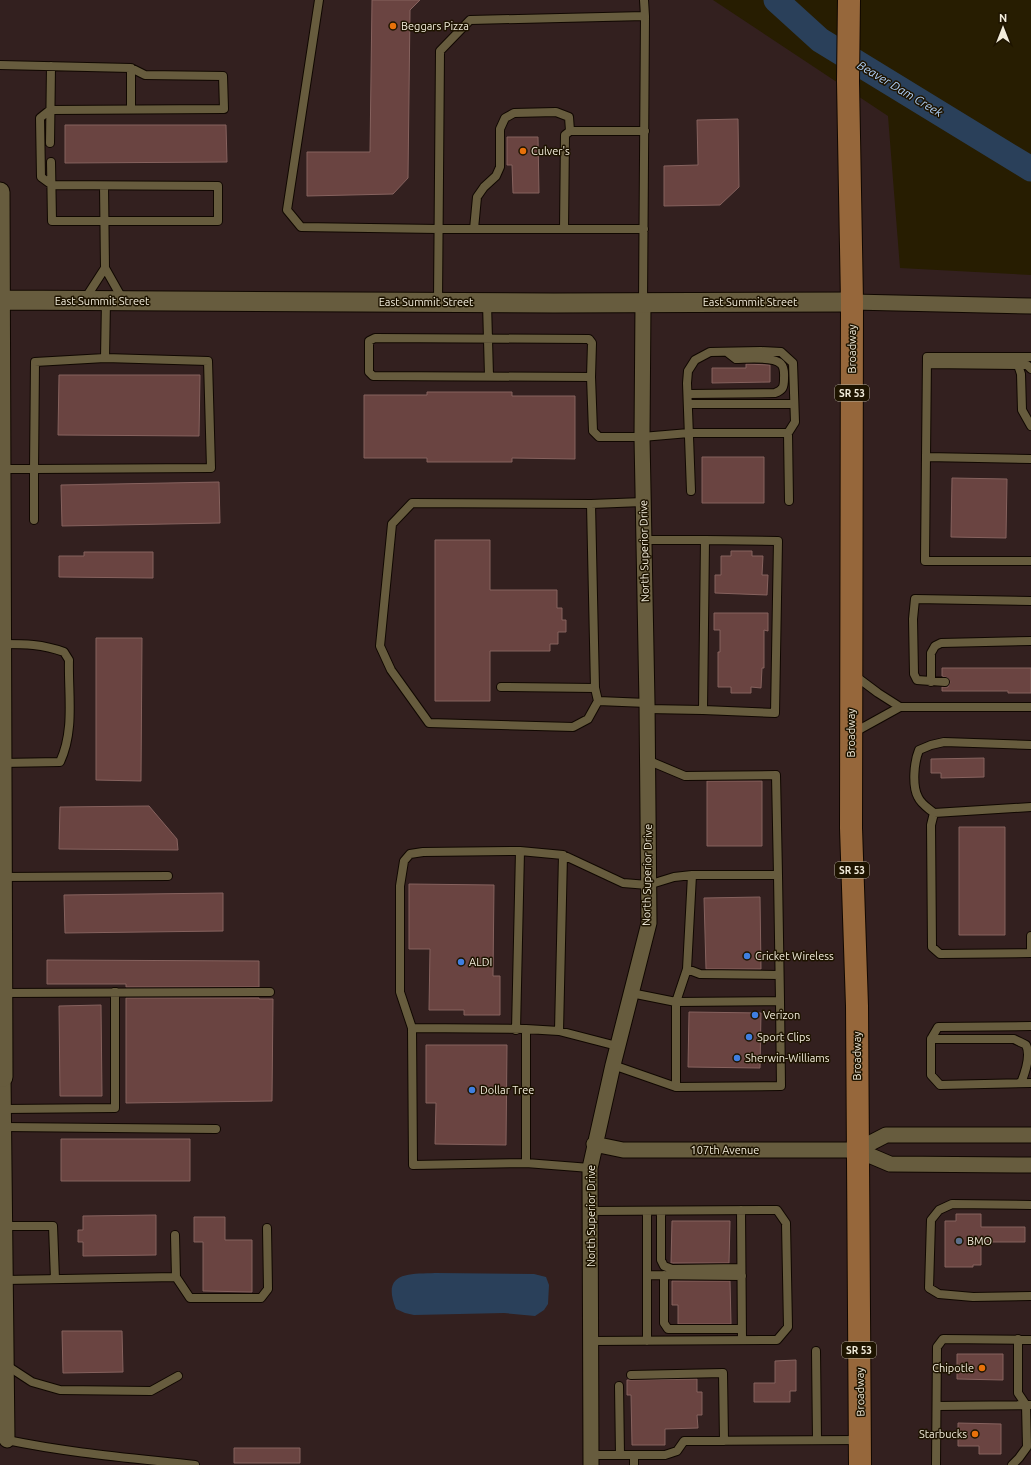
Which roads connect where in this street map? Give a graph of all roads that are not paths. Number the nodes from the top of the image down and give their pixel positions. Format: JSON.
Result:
{"nodes":[{"id":1,"x":319,"y":0,"type":"edge"},
{"id":2,"x":644,"y":0,"type":"edge"},
{"id":3,"x":849,"y":0,"type":"edge"},
{"id":4,"x":645,"y":16,"type":"junction"},
{"id":5,"x":0,"y":65,"type":"edge"},
{"id":6,"x":51,"y":66,"type":"junction"},
{"id":7,"x":131,"y":68,"type":"junction"},
{"id":8,"x":131,"y":109,"type":"junction"},
{"id":9,"x":50,"y":110,"type":"junction"},
{"id":10,"x":570,"y":131,"type":"junction"},
{"id":11,"x":645,"y":131,"type":"junction"},
{"id":12,"x":50,"y":143,"type":"dead end"},
{"id":13,"x":51,"y":162,"type":"dead end"},
{"id":14,"x":52,"y":185,"type":"junction"},
{"id":15,"x":104,"y":186,"type":"junction"},
{"id":16,"x":0,"y":192,"type":"edge"},
{"id":17,"x":105,"y":221,"type":"junction"},
{"id":18,"x":564,"y":229,"type":"junction"},
{"id":19,"x":644,"y":229,"type":"junction"},
{"id":20,"x":438,"y":230,"type":"junction"},
{"id":21,"x":474,"y":230,"type":"junction"},
{"id":22,"x":105,"y":268,"type":"junction"},
{"id":23,"x":0,"y":300,"type":"edge"},
{"id":24,"x":84,"y":301,"type":"junction"},
{"id":25,"x":115,"y":301,"type":"junction"},
{"id":26,"x":438,"y":302,"type":"junction"},
{"id":27,"x":488,"y":302,"type":"junction"},
{"id":28,"x":852,"y":302,"type":"junction"},
{"id":29,"x":643,"y":303,"type":"junction"},
{"id":30,"x":1031,"y":306,"type":"edge"},
{"id":31,"x":488,"y":339,"type":"junction"},
{"id":32,"x":727,"y":352,"type":"junction"},
{"id":33,"x":1031,"y":357,"type":"edge"},
{"id":34,"x":105,"y":358,"type":"junction"},
{"id":35,"x":927,"y":361,"type":"junction"},
{"id":36,"x":1018,"y":365,"type":"junction"},
{"id":37,"x":1031,"y":369,"type":"edge"},
{"id":38,"x":0,"y":376,"type":"edge"},
{"id":39,"x":489,"y":376,"type":"junction"},
{"id":40,"x":591,"y":377,"type":"junction"},
{"id":41,"x":688,"y":394,"type":"junction"},
{"id":42,"x":688,"y":404,"type":"junction"},
{"id":43,"x":794,"y":404,"type":"junction"},
{"id":44,"x":1030,"y":421,"type":"edge"},
{"id":45,"x":689,"y":433,"type":"junction"},
{"id":46,"x":788,"y":433,"type":"junction"},
{"id":47,"x":642,"y":437,"type":"junction"},
{"id":48,"x":1,"y":442,"type":"edge"},
{"id":49,"x":926,"y":457,"type":"junction"},
{"id":50,"x":1031,"y":459,"type":"edge"},
{"id":51,"x":1,"y":469,"type":"junction"},
{"id":52,"x":34,"y":469,"type":"junction"},
{"id":53,"x":691,"y":491,"type":"dead end"},
{"id":54,"x":789,"y":501,"type":"dead end"},
{"id":55,"x":643,"y":502,"type":"junction"},
{"id":56,"x":591,"y":504,"type":"junction"},
{"id":57,"x":1,"y":511,"type":"edge"},
{"id":58,"x":34,"y":520,"type":"dead end"},
{"id":59,"x":644,"y":540,"type":"junction"},
{"id":60,"x":705,"y":540,"type":"junction"},
{"id":61,"x":1031,"y":561,"type":"edge"},
{"id":62,"x":1031,"y":600,"type":"edge"},
{"id":63,"x":1031,"y":641,"type":"edge"},
{"id":64,"x":2,"y":644,"type":"junction"},
{"id":65,"x":851,"y":673,"type":"junction"},
{"id":66,"x":931,"y":682,"type":"junction"},
{"id":67,"x":945,"y":682,"type":"dead end"},
{"id":68,"x":501,"y":687,"type":"dead end"},
{"id":69,"x":595,"y":688,"type":"junction"},
{"id":70,"x":598,"y":700,"type":"junction"},
{"id":71,"x":647,"y":706,"type":"junction"},
{"id":72,"x":900,"y":707,"type":"junction"},
{"id":73,"x":1031,"y":707,"type":"edge"},
{"id":74,"x":703,"y":710,"type":"junction"},
{"id":75,"x":851,"y":734,"type":"junction"},
{"id":76,"x":1031,"y":745,"type":"edge"},
{"id":77,"x":647,"y":760,"type":"junction"},
{"id":78,"x":2,"y":763,"type":"junction"},
{"id":79,"x":1031,"y":807,"type":"edge"},
{"id":80,"x":1,"y":810,"type":"edge"},
{"id":81,"x":934,"y":813,"type":"junction"},
{"id":82,"x":520,"y":851,"type":"junction"},
{"id":83,"x":563,"y":855,"type":"junction"},
{"id":84,"x":692,"y":875,"type":"junction"},
{"id":85,"x":778,"y":875,"type":"junction"},
{"id":86,"x":168,"y":876,"type":"dead end"},
{"id":87,"x":3,"y":877,"type":"junction"},
{"id":88,"x":648,"y":885,"type":"junction"},
{"id":89,"x":1031,"y":936,"type":"edge"},
{"id":90,"x":1031,"y":953,"type":"edge"},
{"id":91,"x":687,"y":969,"type":"junction"},
{"id":92,"x":779,"y":975,"type":"junction"},
{"id":93,"x":115,"y":992,"type":"junction"},
{"id":94,"x":270,"y":992,"type":"dead end"},
{"id":95,"x":3,"y":993,"type":"junction"},
{"id":96,"x":631,"y":993,"type":"junction"},
{"id":97,"x":780,"y":1001,"type":"junction"},
{"id":98,"x":676,"y":1002,"type":"junction"},
{"id":99,"x":2,"y":1018,"type":"edge"},
{"id":100,"x":1031,"y":1026,"type":"edge"},
{"id":101,"x":412,"y":1028,"type":"junction"},
{"id":102,"x":526,"y":1029,"type":"junction"},
{"id":103,"x":516,"y":1030,"type":"junction"},
{"id":104,"x":559,"y":1032,"type":"junction"},
{"id":105,"x":931,"y":1039,"type":"junction"},
{"id":106,"x":617,"y":1046,"type":"junction"},
{"id":107,"x":613,"y":1065,"type":"junction"},
{"id":108,"x":2,"y":1077,"type":"edge"},
{"id":109,"x":1021,"y":1083,"type":"junction"},
{"id":110,"x":1031,"y":1083,"type":"edge"},
{"id":111,"x":676,"y":1087,"type":"junction"},
{"id":112,"x":4,"y":1109,"type":"junction"},
{"id":113,"x":4,"y":1127,"type":"junction"},
{"id":114,"x":216,"y":1129,"type":"dead end"},
{"id":115,"x":1031,"y":1135,"type":"edge"},
{"id":116,"x":594,"y":1144,"type":"junction"},
{"id":117,"x":857,"y":1150,"type":"junction"},
{"id":118,"x":526,"y":1163,"type":"junction"},
{"id":119,"x":1031,"y":1165,"type":"edge"},
{"id":120,"x":590,"y":1168,"type":"junction"},
{"id":121,"x":1031,"y":1204,"type":"edge"},
{"id":122,"x":741,"y":1210,"type":"junction"},
{"id":123,"x":590,"y":1211,"type":"junction"},
{"id":124,"x":647,"y":1211,"type":"junction"},
{"id":125,"x":661,"y":1211,"type":"junction"},
{"id":126,"x":267,"y":1228,"type":"dead end"},
{"id":127,"x":3,"y":1235,"type":"edge"},
{"id":128,"x":175,"y":1236,"type":"dead end"},
{"id":129,"x":741,"y":1272,"type":"junction"},
{"id":130,"x":647,"y":1275,"type":"junction"},
{"id":131,"x":664,"y":1275,"type":"junction"},
{"id":132,"x":176,"y":1277,"type":"junction"},
{"id":133,"x":55,"y":1279,"type":"junction"},
{"id":134,"x":5,"y":1280,"type":"junction"},
{"id":135,"x":1031,"y":1296,"type":"edge"},
{"id":136,"x":742,"y":1329,"type":"junction"},
{"id":137,"x":742,"y":1340,"type":"junction"},
{"id":138,"x":1018,"y":1340,"type":"junction"},
{"id":139,"x":1031,"y":1340,"type":"edge"},
{"id":140,"x":591,"y":1341,"type":"junction"},
{"id":141,"x":647,"y":1341,"type":"junction"},
{"id":142,"x":816,"y":1351,"type":"dead end"},
{"id":143,"x":6,"y":1365,"type":"junction"},
{"id":144,"x":631,"y":1375,"type":"dead end"},
{"id":145,"x":178,"y":1376,"type":"dead end"},
{"id":146,"x":619,"y":1386,"type":"dead end"},
{"id":147,"x":3,"y":1395,"type":"edge"},
{"id":148,"x":1028,"y":1405,"type":"edge"},
{"id":149,"x":937,"y":1406,"type":"junction"},
{"id":150,"x":7,"y":1440,"type":"joint"},
{"id":151,"x":817,"y":1440,"type":"junction"},
{"id":152,"x":860,"y":1440,"type":"junction"},
{"id":153,"x":724,"y":1441,"type":"junction"},
{"id":154,"x":620,"y":1455,"type":"junction"},
{"id":155,"x":634,"y":1455,"type":"junction"},
{"id":156,"x":591,"y":1460,"type":"edge"},
{"id":157,"x":195,"y":1465,"type":"edge"},
{"id":158,"x":634,"y":1465,"type":"edge"},
{"id":159,"x":860,"y":1465,"type":"edge"},
{"id":160,"x":936,"y":1465,"type":"edge"},
{"id":161,"x":1012,"y":1465,"type":"edge"}],
"edges":[{"from":1,"to":20,"type":"lane"},
{"from":2,"to":4,"type":"lane"},
{"from":3,"to":28,"type":"main road","name":"Broadway","number":"SR 53"},
{"from":4,"to":11,"type":"lane"},
{"from":4,"to":20,"type":"lane"},
{"from":5,"to":6,"type":"lane"},
{"from":6,"to":7,"type":"lane"},
{"from":6,"to":9,"type":"lane"},
{"from":7,"to":8,"type":"lane"},
{"from":7,"to":8,"type":"lane"},
{"from":8,"to":9,"type":"lane"},
{"from":9,"to":12,"type":"lane"},
{"from":9,"to":14,"type":"lane"},
{"from":10,"to":11,"type":"lane"},
{"from":10,"to":18,"type":"lane"},
{"from":10,"to":21,"type":"lane"},
{"from":11,"to":19,"type":"lane"},
{"from":13,"to":14,"type":"lane"},
{"from":14,"to":15,"type":"lane"},
{"from":14,"to":17,"type":"lane"},
{"from":15,"to":17,"type":"lane"},
{"from":15,"to":17,"type":"lane"},
{"from":16,"to":23,"type":"street"},
{"from":17,"to":22,"type":"lane"},
{"from":18,"to":19,"type":"lane"},
{"from":18,"to":21,"type":"lane"},
{"from":19,"to":29,"type":"lane"},
{"from":20,"to":21,"type":"lane"},
{"from":20,"to":26,"type":"lane"},
{"from":22,"to":24,"type":"lane"},
{"from":22,"to":25,"type":"lane"},
{"from":23,"to":24,"type":"street","name":"East Summit Street"},
{"from":23,"to":38,"type":"street"},
{"from":24,"to":25,"type":"street","name":"East Summit Street"},
{"from":25,"to":26,"type":"street","name":"East Summit Street"},
{"from":25,"to":34,"type":"lane"},
{"from":26,"to":27,"type":"street","name":"East Summit Street"},
{"from":27,"to":29,"type":"street","name":"East Summit Street"},
{"from":27,"to":31,"type":"lane"},
{"from":28,"to":29,"type":"street","name":"East Summit Street"},
{"from":28,"to":30,"type":"street"},
{"from":28,"to":65,"type":"main road","name":"Broadway","number":"SR 53"},
{"from":29,"to":47,"type":"street","name":"North Superior Drive"},
{"from":31,"to":39,"type":"lane"},
{"from":31,"to":39,"type":"lane"},
{"from":31,"to":40,"type":"lane"},
{"from":32,"to":41,"type":"lane"},
{"from":32,"to":41,"type":"lane"},
{"from":32,"to":43,"type":"lane"},
{"from":33,"to":35,"type":"lane"},
{"from":34,"to":52,"type":"lane"},
{"from":34,"to":52,"type":"lane"},
{"from":35,"to":36,"type":"lane"},
{"from":35,"to":49,"type":"lane"},
{"from":36,"to":37,"type":"lane"},
{"from":36,"to":44,"type":"lane"},
{"from":38,"to":48,"type":"street"},
{"from":39,"to":40,"type":"lane"},
{"from":40,"to":47,"type":"lane"},
{"from":41,"to":42,"type":"lane"},
{"from":42,"to":43,"type":"lane"},
{"from":42,"to":45,"type":"lane"},
{"from":43,"to":46,"type":"lane"},
{"from":45,"to":46,"type":"lane"},
{"from":45,"to":47,"type":"lane"},
{"from":45,"to":53,"type":"lane"},
{"from":46,"to":54,"type":"lane"},
{"from":47,"to":55,"type":"street","name":"North Superior Drive"},
{"from":48,"to":51,"type":"street"},
{"from":49,"to":50,"type":"lane"},
{"from":49,"to":61,"type":"lane"},
{"from":51,"to":52,"type":"lane"},
{"from":51,"to":57,"type":"street"},
{"from":52,"to":58,"type":"lane"},
{"from":55,"to":56,"type":"lane"},
{"from":55,"to":59,"type":"street","name":"North Superior Drive"},
{"from":56,"to":69,"type":"lane"},
{"from":56,"to":70,"type":"lane"},
{"from":57,"to":64,"type":"street"},
{"from":59,"to":60,"type":"lane"},
{"from":59,"to":71,"type":"street","name":"North Superior Drive"},
{"from":60,"to":74,"type":"lane"},
{"from":60,"to":74,"type":"lane"},
{"from":62,"to":66,"type":"lane"},
{"from":63,"to":66,"type":"lane"},
{"from":64,"to":78,"type":"street"},
{"from":64,"to":78,"type":"lane"},
{"from":65,"to":72,"type":"lane"},
{"from":65,"to":75,"type":"main road","name":"Broadway","number":"SR 53"},
{"from":66,"to":67,"type":"lane"},
{"from":68,"to":69,"type":"lane"},
{"from":69,"to":70,"type":"lane"},
{"from":70,"to":71,"type":"lane"},
{"from":71,"to":74,"type":"lane"},
{"from":71,"to":77,"type":"street","name":"North Superior Drive"},
{"from":72,"to":73,"type":"lane"},
{"from":72,"to":75,"type":"lane"},
{"from":75,"to":117,"type":"main road","name":"Broadway","number":"SR 53"},
{"from":76,"to":81,"type":"lane"},
{"from":77,"to":85,"type":"lane"},
{"from":77,"to":88,"type":"street","name":"North Superior Drive"},
{"from":78,"to":80,"type":"street"},
{"from":79,"to":81,"type":"lane"},
{"from":80,"to":87,"type":"street"},
{"from":81,"to":90,"type":"lane"},
{"from":82,"to":83,"type":"lane"},
{"from":82,"to":101,"type":"lane"},
{"from":82,"to":103,"type":"lane"},
{"from":83,"to":88,"type":"lane"},
{"from":83,"to":104,"type":"lane"},
{"from":84,"to":85,"type":"lane"},
{"from":84,"to":88,"type":"lane"},
{"from":84,"to":91,"type":"lane"},
{"from":85,"to":92,"type":"lane"},
{"from":86,"to":87,"type":"lane"},
{"from":87,"to":95,"type":"street"},
{"from":88,"to":96,"type":"street","name":"North Superior Drive"},
{"from":89,"to":90,"type":"lane"},
{"from":91,"to":92,"type":"lane"},
{"from":91,"to":98,"type":"lane"},
{"from":92,"to":97,"type":"lane"},
{"from":93,"to":94,"type":"lane"},
{"from":93,"to":95,"type":"lane"},
{"from":93,"to":112,"type":"lane"},
{"from":95,"to":99,"type":"street"},
{"from":96,"to":98,"type":"lane"},
{"from":96,"to":106,"type":"street","name":"North Superior Drive"},
{"from":97,"to":98,"type":"lane"},
{"from":97,"to":111,"type":"lane"},
{"from":98,"to":111,"type":"lane"},
{"from":99,"to":108,"type":"street"},
{"from":100,"to":105,"type":"lane"},
{"from":101,"to":103,"type":"lane"},
{"from":101,"to":118,"type":"lane"},
{"from":102,"to":103,"type":"lane"},
{"from":102,"to":104,"type":"lane"},
{"from":102,"to":118,"type":"lane"},
{"from":104,"to":106,"type":"lane"},
{"from":105,"to":109,"type":"lane"},
{"from":105,"to":109,"type":"lane"},
{"from":106,"to":107,"type":"street","name":"North Superior Drive"},
{"from":107,"to":111,"type":"lane"},
{"from":107,"to":116,"type":"street","name":"North Superior Drive"},
{"from":108,"to":112,"type":"street"},
{"from":109,"to":110,"type":"lane"},
{"from":112,"to":113,"type":"street"},
{"from":113,"to":114,"type":"lane"},
{"from":113,"to":127,"type":"street"},
{"from":115,"to":117,"type":"street","name":"107th Avenue"},
{"from":116,"to":117,"type":"street","name":"107th Avenue"},
{"from":116,"to":120,"type":"street","name":"North Superior Drive"},
{"from":117,"to":119,"type":"street","name":"107th Avenue"},
{"from":117,"to":152,"type":"main road","name":"Broadway","number":"SR 53"},
{"from":118,"to":120,"type":"lane"},
{"from":120,"to":123,"type":"street","name":"North Superior Drive"},
{"from":121,"to":135,"type":"lane"},
{"from":122,"to":125,"type":"lane"},
{"from":122,"to":129,"type":"lane"},
{"from":122,"to":137,"type":"lane"},
{"from":123,"to":124,"type":"lane"},
{"from":123,"to":140,"type":"street","name":"North Superior Drive"},
{"from":124,"to":125,"type":"lane"},
{"from":124,"to":130,"type":"lane"},
{"from":125,"to":129,"type":"lane"},
{"from":126,"to":132,"type":"lane"},
{"from":127,"to":133,"type":"lane"},
{"from":127,"to":134,"type":"street"},
{"from":128,"to":132,"type":"lane"},
{"from":129,"to":131,"type":"lane"},
{"from":129,"to":136,"type":"lane"},
{"from":130,"to":131,"type":"lane"},
{"from":130,"to":141,"type":"lane"},
{"from":131,"to":136,"type":"lane"},
{"from":132,"to":133,"type":"lane"},
{"from":133,"to":134,"type":"lane"},
{"from":134,"to":143,"type":"street"},
{"from":136,"to":137,"type":"lane"},
{"from":137,"to":141,"type":"lane"},
{"from":138,"to":139,"type":"lane"},
{"from":138,"to":148,"type":"lane"},
{"from":138,"to":149,"type":"lane"},
{"from":140,"to":141,"type":"lane"},
{"from":140,"to":156,"type":"street","name":"North Superior Drive"},
{"from":142,"to":151,"type":"lane"},
{"from":143,"to":145,"type":"lane"},
{"from":143,"to":147,"type":"street"},
{"from":144,"to":153,"type":"lane"},
{"from":146,"to":154,"type":"lane"},
{"from":147,"to":150,"type":"street"},
{"from":148,"to":149,"type":"lane"},
{"from":148,"to":161,"type":"lane"},
{"from":149,"to":160,"type":"lane"},
{"from":150,"to":157,"type":"lane"},
{"from":151,"to":152,"type":"lane"},
{"from":151,"to":153,"type":"lane"},
{"from":152,"to":159,"type":"main road","name":"Broadway","number":"SR 53"},
{"from":153,"to":155,"type":"lane"},
{"from":154,"to":155,"type":"lane"},
{"from":154,"to":156,"type":"lane"},
{"from":155,"to":158,"type":"lane"}]}
